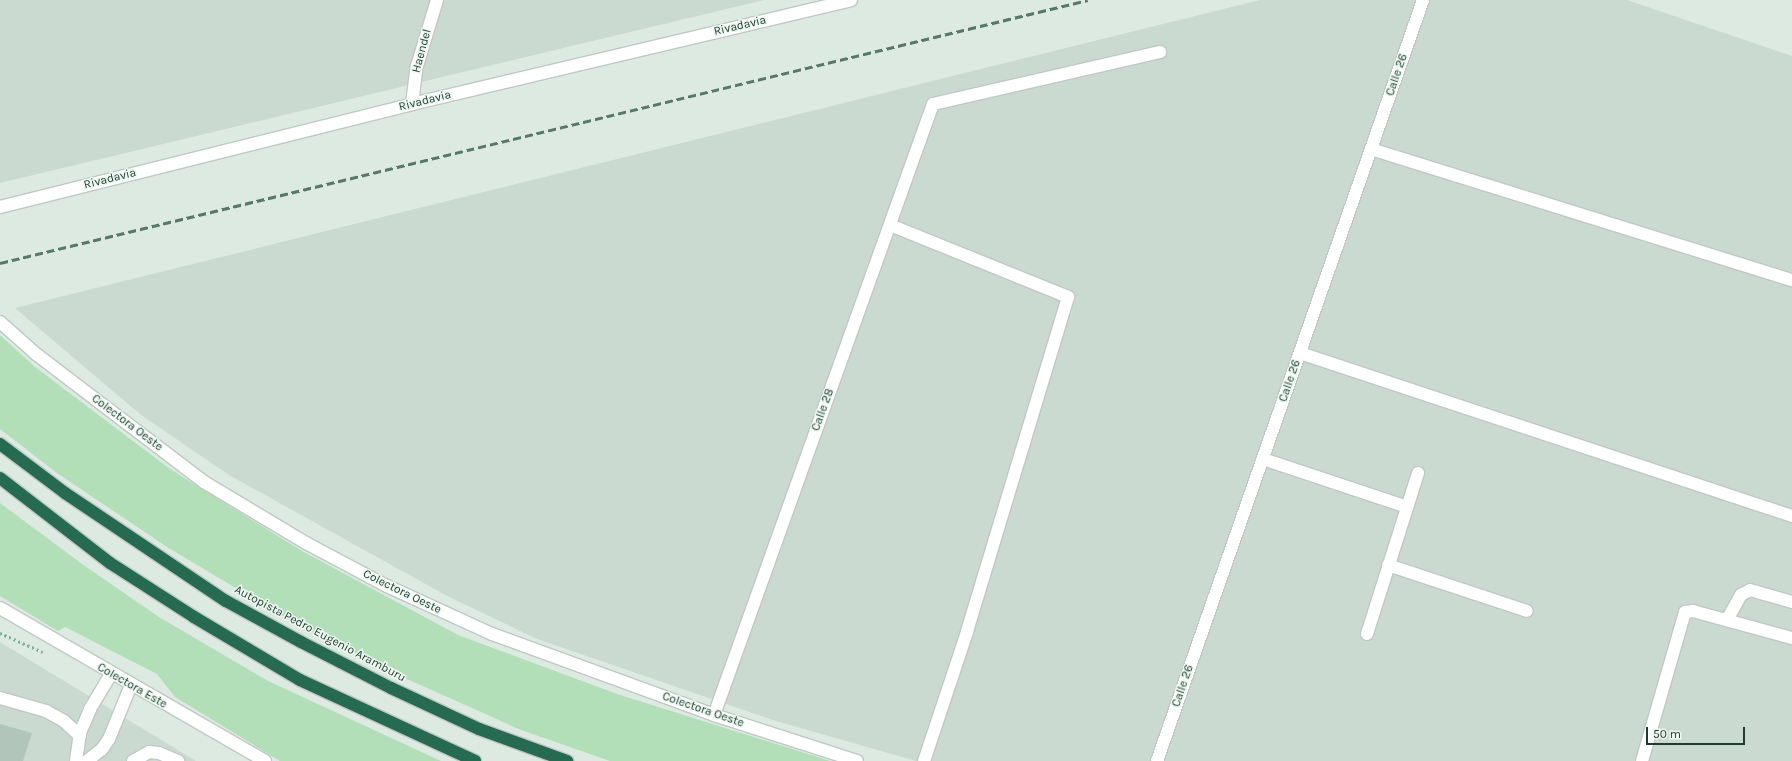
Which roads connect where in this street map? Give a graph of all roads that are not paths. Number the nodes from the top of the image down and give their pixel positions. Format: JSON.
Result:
{"nodes":[{"id":1,"x":437,"y":0,"type":"edge"},
{"id":2,"x":851,"y":0,"type":"edge"},
{"id":3,"x":1423,"y":0,"type":"edge"},
{"id":4,"x":1160,"y":52,"type":"dead end"},
{"id":5,"x":412,"y":104,"type":"junction"},
{"id":6,"x":1371,"y":149,"type":"junction"},
{"id":7,"x":0,"y":207,"type":"edge"},
{"id":8,"x":890,"y":224,"type":"junction"},
{"id":9,"x":1792,"y":280,"type":"edge"},
{"id":10,"x":0,"y":322,"type":"edge"},
{"id":11,"x":1300,"y":353,"type":"junction"},
{"id":12,"x":0,"y":444,"type":"edge"},
{"id":13,"x":1263,"y":459,"type":"junction"},
{"id":14,"x":1418,"y":473,"type":"dead end"},
{"id":15,"x":0,"y":478,"type":"edge"},
{"id":16,"x":1407,"y":507,"type":"junction"},
{"id":17,"x":1792,"y":516,"type":"edge"},
{"id":18,"x":1388,"y":565,"type":"junction"},
{"id":19,"x":1792,"y":602,"type":"edge"},
{"id":20,"x":0,"y":608,"type":"edge"},
{"id":21,"x":1527,"y":611,"type":"dead end"},
{"id":22,"x":1727,"y":620,"type":"junction"},
{"id":23,"x":1367,"y":634,"type":"dead end"},
{"id":24,"x":1792,"y":638,"type":"edge"},
{"id":25,"x":111,"y":674,"type":"junction"},
{"id":26,"x":131,"y":685,"type":"junction"},
{"id":27,"x":0,"y":698,"type":"edge"},
{"id":28,"x":714,"y":715,"type":"junction"},
{"id":29,"x":80,"y":736,"type":"junction"},
{"id":30,"x":76,"y":757,"type":"edge"},
{"id":31,"x":91,"y":760,"type":"edge"},
{"id":32,"x":133,"y":761,"type":"edge"},
{"id":33,"x":178,"y":761,"type":"edge"},
{"id":34,"x":265,"y":761,"type":"edge"},
{"id":35,"x":475,"y":761,"type":"edge"},
{"id":36,"x":567,"y":761,"type":"edge"},
{"id":37,"x":857,"y":761,"type":"edge"},
{"id":38,"x":924,"y":761,"type":"edge"},
{"id":39,"x":1157,"y":761,"type":"edge"},
{"id":40,"x":1643,"y":761,"type":"edge"}],
"edges":[{"from":1,"to":5,"type":"street","name":"Haendel"},
{"from":2,"to":5,"type":"street","name":"Rivadavia"},
{"from":3,"to":6,"type":"street","name":"Calle 26"},
{"from":4,"to":8,"type":"street","name":"Calle 28"},
{"from":5,"to":7,"type":"street","name":"Rivadavia"},
{"from":6,"to":9,"type":"street"},
{"from":6,"to":11,"type":"street","name":"Calle 26"},
{"from":8,"to":28,"type":"street","name":"Calle 28"},
{"from":8,"to":38,"type":"street"},
{"from":10,"to":28,"type":"street","name":"Colectora Oeste"},
{"from":11,"to":13,"type":"street","name":"Calle 26"},
{"from":11,"to":17,"type":"street"},
{"from":12,"to":36,"type":"highway","name":"Autopista Pedro Eugenio Aramburu"},
{"from":13,"to":16,"type":"street"},
{"from":13,"to":39,"type":"street","name":"Calle 26"},
{"from":14,"to":16,"type":"street"},
{"from":15,"to":35,"type":"highway"},
{"from":16,"to":18,"type":"street"},
{"from":18,"to":21,"type":"street"},
{"from":18,"to":23,"type":"street"},
{"from":19,"to":22,"type":"street"},
{"from":20,"to":25,"type":"street","name":"Colectora Este"},
{"from":22,"to":24,"type":"street"},
{"from":22,"to":40,"type":"street"},
{"from":25,"to":26,"type":"street","name":"Colectora Este"},
{"from":25,"to":29,"type":"street"},
{"from":26,"to":31,"type":"street"},
{"from":26,"to":34,"type":"street","name":"Colectora Este"},
{"from":27,"to":29,"type":"street"},
{"from":28,"to":37,"type":"street","name":"Colectora Oeste"},
{"from":29,"to":30,"type":"street"},
{"from":30,"to":31,"type":"street"},
{"from":32,"to":33,"type":"street"}]}
